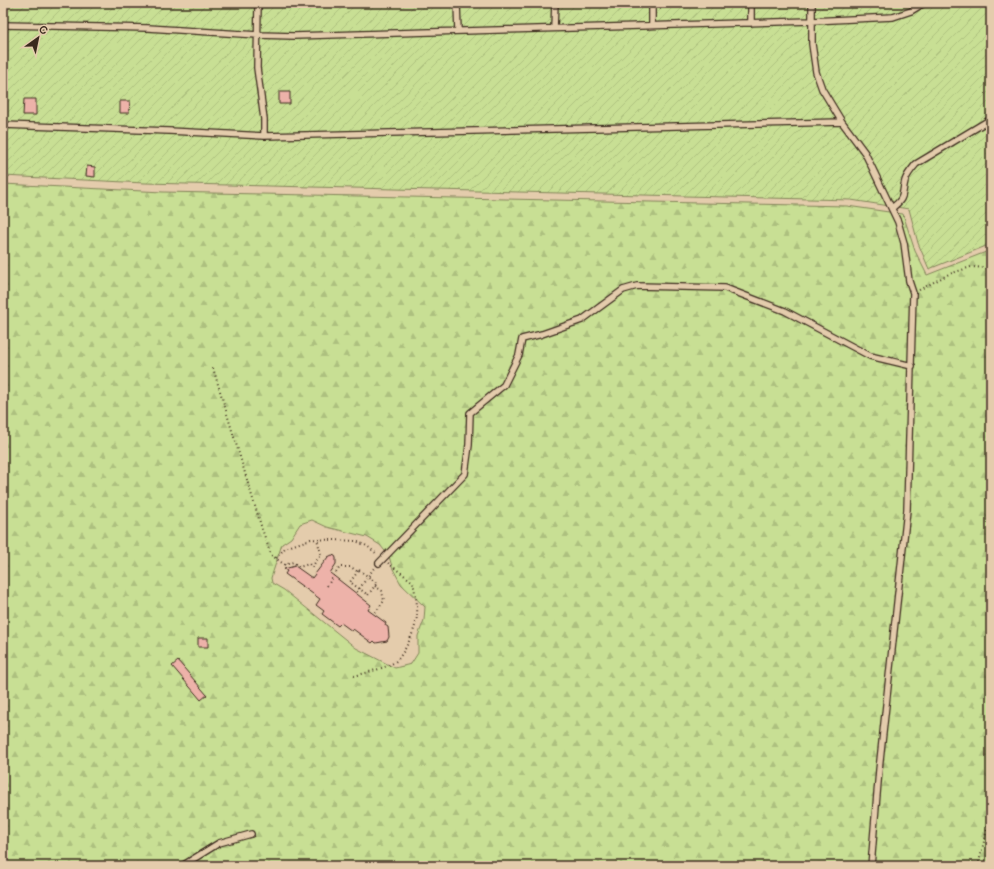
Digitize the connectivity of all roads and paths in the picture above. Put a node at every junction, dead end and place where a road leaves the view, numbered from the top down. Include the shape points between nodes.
1 (258, 3) edge
2 (458, 3) edge
3 (555, 3) edge
4 (652, 3) edge
5 (751, 3) edge
6 (812, 3) edge
7 (911, 3) edge
8 (924, 3) edge
9 (911, 11) junction
10 (812, 21) junction
11 (751, 23) junction
12 (3, 25) edge
13 (652, 26) junction
14 (554, 28) junction
15 (458, 31) junction
16 (258, 35) junction
17 (991, 120) edge
18 (842, 122) junction
19 (3, 125) edge
20 (264, 136) junction
21 (892, 208) junction
22 (991, 268) edge
23 (913, 293) junction
24 (912, 366) junction
25 (213, 368) dead end
26 (317, 539) junction
27 (276, 558) junction
28 (380, 561) junction
29 (358, 572) junction
30 (368, 577) junction
31 (327, 586) dead end
32 (375, 586) junction
33 (359, 589) junction
34 (357, 592) dead end
35 (375, 613) dead end
36 (354, 676) dead end
37 (991, 813) edge
38 (251, 834) dead end
39 (182, 866) edge
40 (871, 866) edge
41 (978, 866) edge

1 - 16 lane
2 - 15 lane
3 - 14 lane
4 - 13 lane
5 - 11 lane
6 - 10 lane
7 - 9 lane
8 - 9 lane
9 - 10 lane via 893,18
10 - 11 lane
10 - 18 lane via 816,72 822,90
11 - 13 lane
12 - 16 lane via 148,28
13 - 14 lane
14 - 15 lane
15 - 16 lane
16 - 20 lane via 257,68
17 - 21 lane via 916,164 908,174 901,201
18 - 20 lane
18 - 21 lane via 865,153
19 - 20 lane
21 - 23 lane via 904,243
22 - 23 path via 971,267 949,274
23 - 24 lane
24 - 28 lane via 870,356 785,311 725,288 637,286 623,290 582,320 522,340 519,355 504,385 470,413 465,474
24 - 40 lane via 907,510
25 - 27 path via 262,529 271,555
26 - 27 path via 285,548
26 - 27 path via 322,554 312,566 309,564 299,567 293,562 285,565
26 - 28 path via 356,542 367,546
28 - 30 path
28 - 36 path via 412,582 417,600 417,617 409,642 395,662 369,673
29 - 30 path via 359,570
29 - 31 path via 351,567 340,567
29 - 33 path via 350,582
30 - 32 path via 377,583
30 - 33 path
32 - 33 path via 368,595
32 - 35 path via 382,591 384,601
33 - 34 path
37 - 41 path
38 - 39 lane via 219,843

